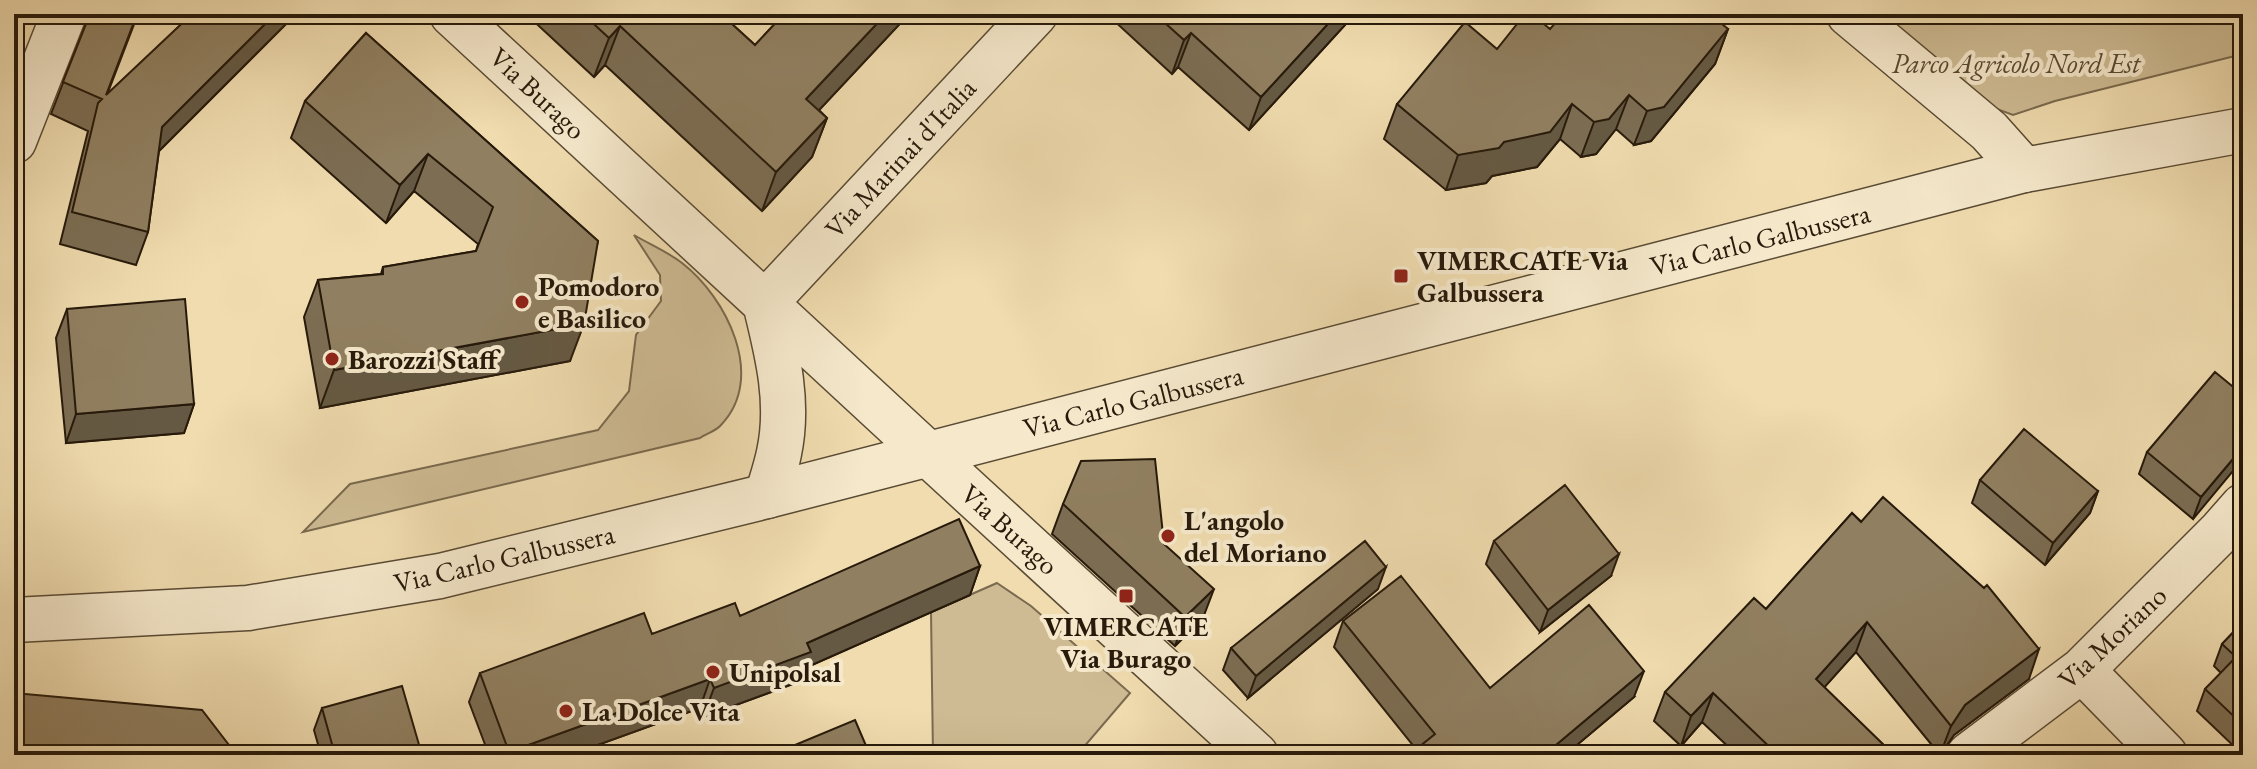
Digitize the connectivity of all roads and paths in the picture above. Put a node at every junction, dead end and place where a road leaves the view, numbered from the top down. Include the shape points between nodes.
1 (64, 14) edge
2 (452, 14) edge
3 (1035, 14) edge
4 (1849, 14) edge
5 (2243, 130) edge
6 (14, 141) edge
7 (2024, 170) junction
8 (765, 303) junction
9 (928, 454) junction
10 (767, 496) junction
11 (2243, 506) edge
12 (14, 620) edge
13 (2082, 670) junction
14 (1256, 755) edge
15 (1969, 755) edge
16 (2165, 755) edge

1 - 6 street
2 - 8 street, Via Burago
3 - 8 street, Via Marinai d'Italia
4 - 7 street via 1989,131
5 - 7 street, Via Carlo Galbussera
7 - 9 street, Via Carlo Galbussera
8 - 9 street, Via Burago
8 - 10 street via 783,400 779,453
9 - 10 street, Via Carlo Galbussera
9 - 14 street, Via Burago
10 - 12 street, Via Carlo Galbussera via 440,576 263,606
11 - 13 street, Via Moriano
13 - 15 street, Via Moriano
13 - 16 street

